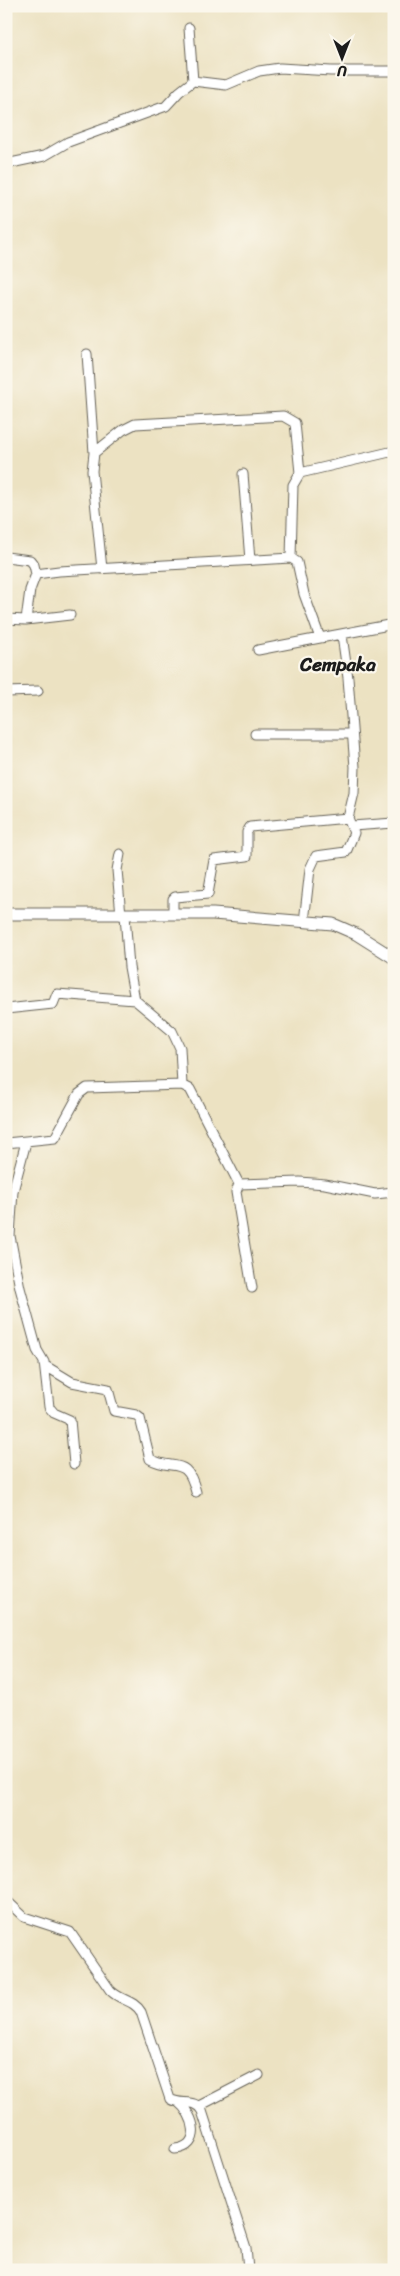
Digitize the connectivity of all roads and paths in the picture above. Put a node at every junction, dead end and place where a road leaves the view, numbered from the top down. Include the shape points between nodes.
1 (189, 28) dead end
2 (394, 70) edge
3 (193, 81) junction
4 (6, 164) edge
5 (87, 354) dead end
6 (394, 451) edge
7 (94, 453) junction
8 (300, 473) junction
9 (243, 474) dead end
10 (6, 557) edge
11 (292, 558) junction
12 (250, 560) junction
13 (102, 569) junction
14 (36, 574) junction
15 (70, 615) dead end
16 (6, 619) edge
17 (26, 620) junction
18 (394, 624) edge
19 (342, 635) junction
20 (320, 638) junction
21 (258, 650) dead end
22 (38, 691) dead end
23 (6, 692) edge
24 (255, 734) dead end
25 (352, 734) junction
26 (350, 822) junction
27 (394, 823) edge
28 (120, 854) dead end
29 (6, 914) edge
30 (172, 914) junction
31 (123, 915) junction
32 (304, 922) junction
33 (394, 958) edge
34 (135, 1000) junction
35 (6, 1009) edge
36 (182, 1085) junction
37 (26, 1142) junction
38 (6, 1143) edge
39 (239, 1184) junction
40 (394, 1192) edge
41 (252, 1288) dead end
42 (44, 1365) junction
43 (74, 1464) dead end
44 (196, 1492) dead end
45 (6, 1900) edge
46 (258, 2075) dead end
47 (178, 2102) junction
48 (199, 2106) junction
49 (175, 2149) dead end
50 (248, 2270) edge

1 - 3 street
2 - 3 street via 280,68 259,71 226,85
3 - 4 street via 166,106 68,142 44,156
5 - 7 street
6 - 8 street
7 - 8 street via 135,424 283,416 295,423
7 - 13 street via 92,471
8 - 11 street via 293,485
9 - 12 street
10 - 14 street via 30,560
11 - 12 street
11 - 20 street via 297,562 304,594
12 - 13 street
13 - 14 street
14 - 17 street
15 - 17 street
16 - 17 street
18 - 19 street
19 - 20 street
19 - 25 street
20 - 21 street
22 - 23 street
24 - 25 street
25 - 26 street via 355,767
26 - 27 street
26 - 30 street via 250,827 247,856 214,860 208,894 175,897
26 - 32 street via 354,833 348,850 320,854 313,861
28 - 31 street via 117,870
29 - 31 street
30 - 31 street
30 - 32 street
31 - 34 street
32 - 33 street via 333,924
34 - 35 street via 57,994 53,1004
34 - 36 street via 172,1031 180,1048
36 - 37 street via 87,1088 79,1094 56,1136
36 - 39 street via 190,1089
37 - 38 street
37 - 42 street via 13,1191 10,1236 20,1288
39 - 40 street via 300,1182 375,1194
39 - 41 street via 236,1192
42 - 43 street via 49,1407 70,1420
42 - 44 street via 72,1382 108,1389 114,1411 140,1418 150,1459 184,1468
45 - 47 street via 24,1917 70,1932 116,1997 136,2004 145,2019 170,2099
46 - 48 street
47 - 48 street
47 - 49 street via 186,2108 194,2134 184,2148
48 - 50 street via 246,2248

